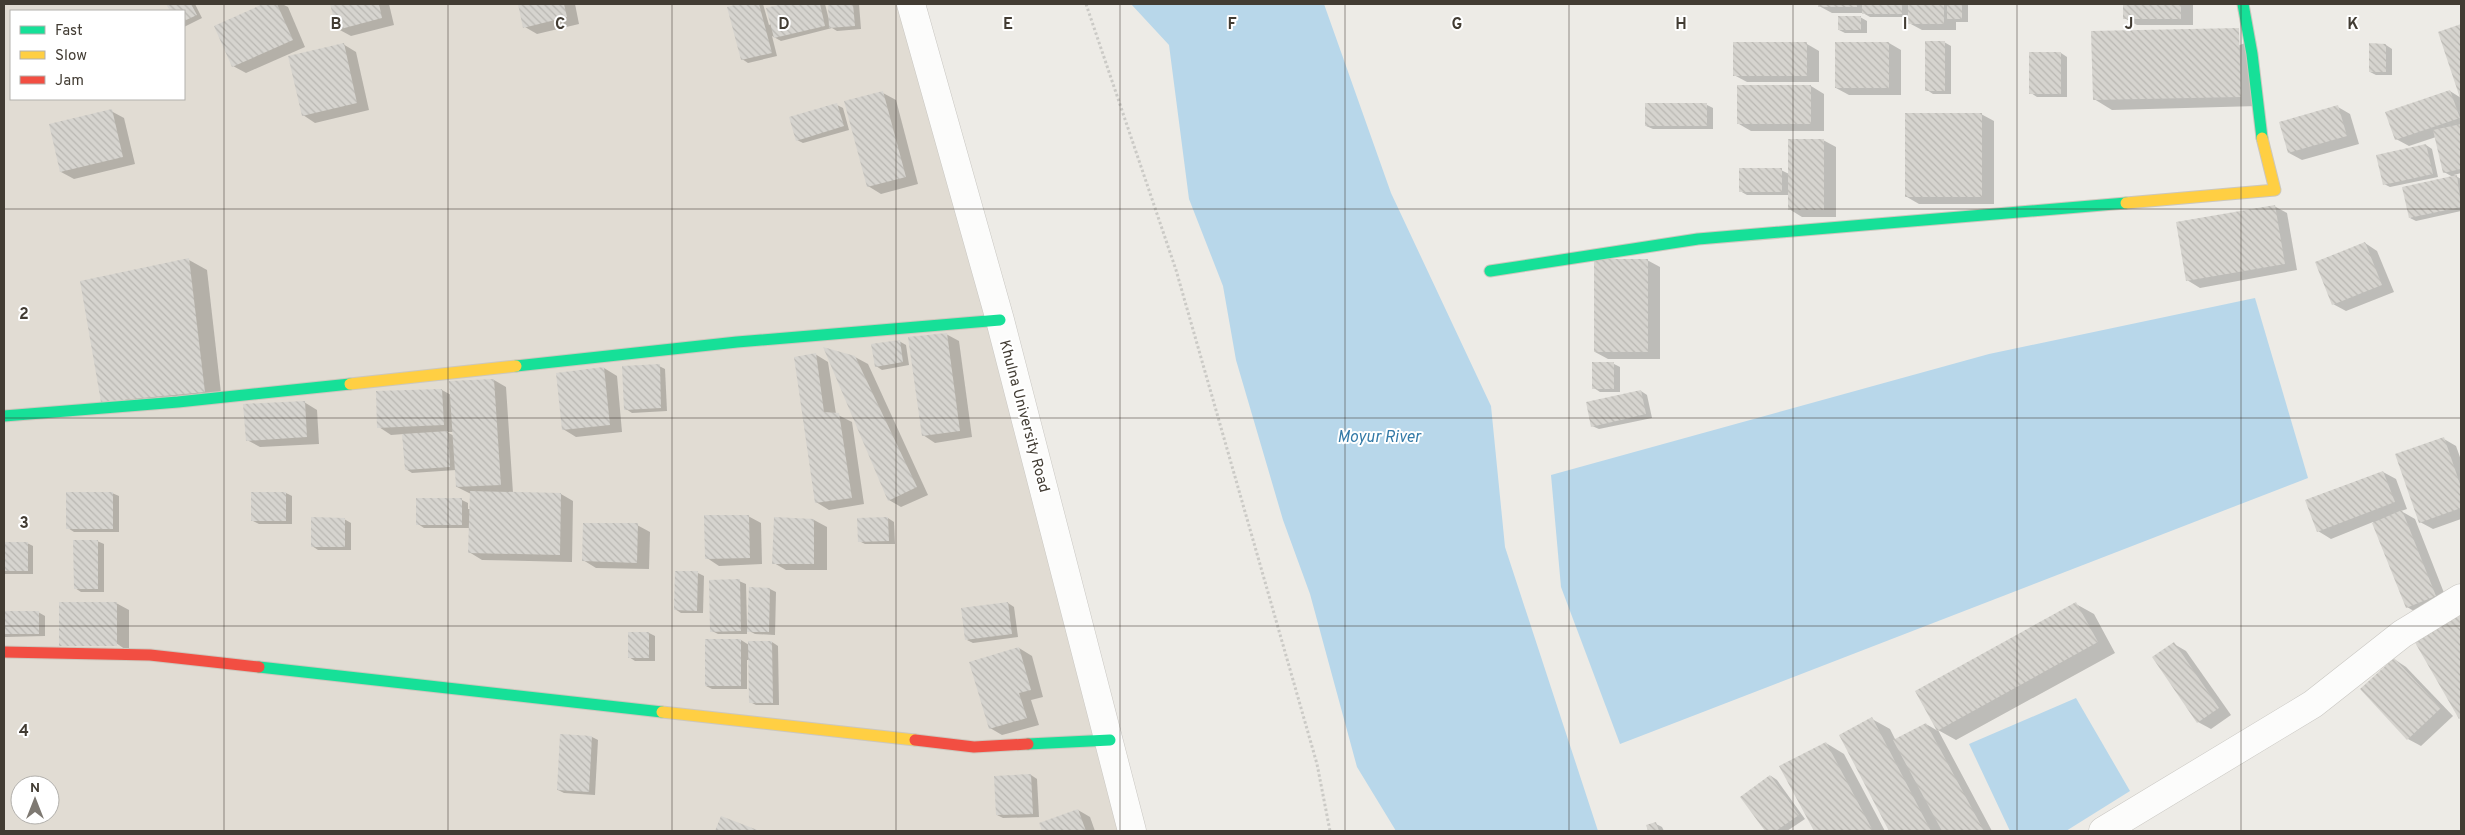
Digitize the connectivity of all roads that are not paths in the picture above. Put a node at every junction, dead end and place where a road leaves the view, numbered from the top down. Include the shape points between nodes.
1 (911, 4) edge
2 (2243, 4) edge
3 (1490, 271) dead end
4 (1000, 320) junction
5 (4, 416) edge
6 (2461, 598) edge
7 (4, 652) edge
8 (1110, 740) junction
9 (1132, 831) edge
10 (2103, 831) edge

1 - 4 street, Khulna University Road
2 - 3 street via 2261,134 2275,190 1698,239
4 - 5 street via 737,342 188,401
4 - 8 street, Khulna University Road
6 - 10 street via 2402,634 2314,704
7 - 8 street via 150,654 974,746
8 - 9 street, Khulna University Road

